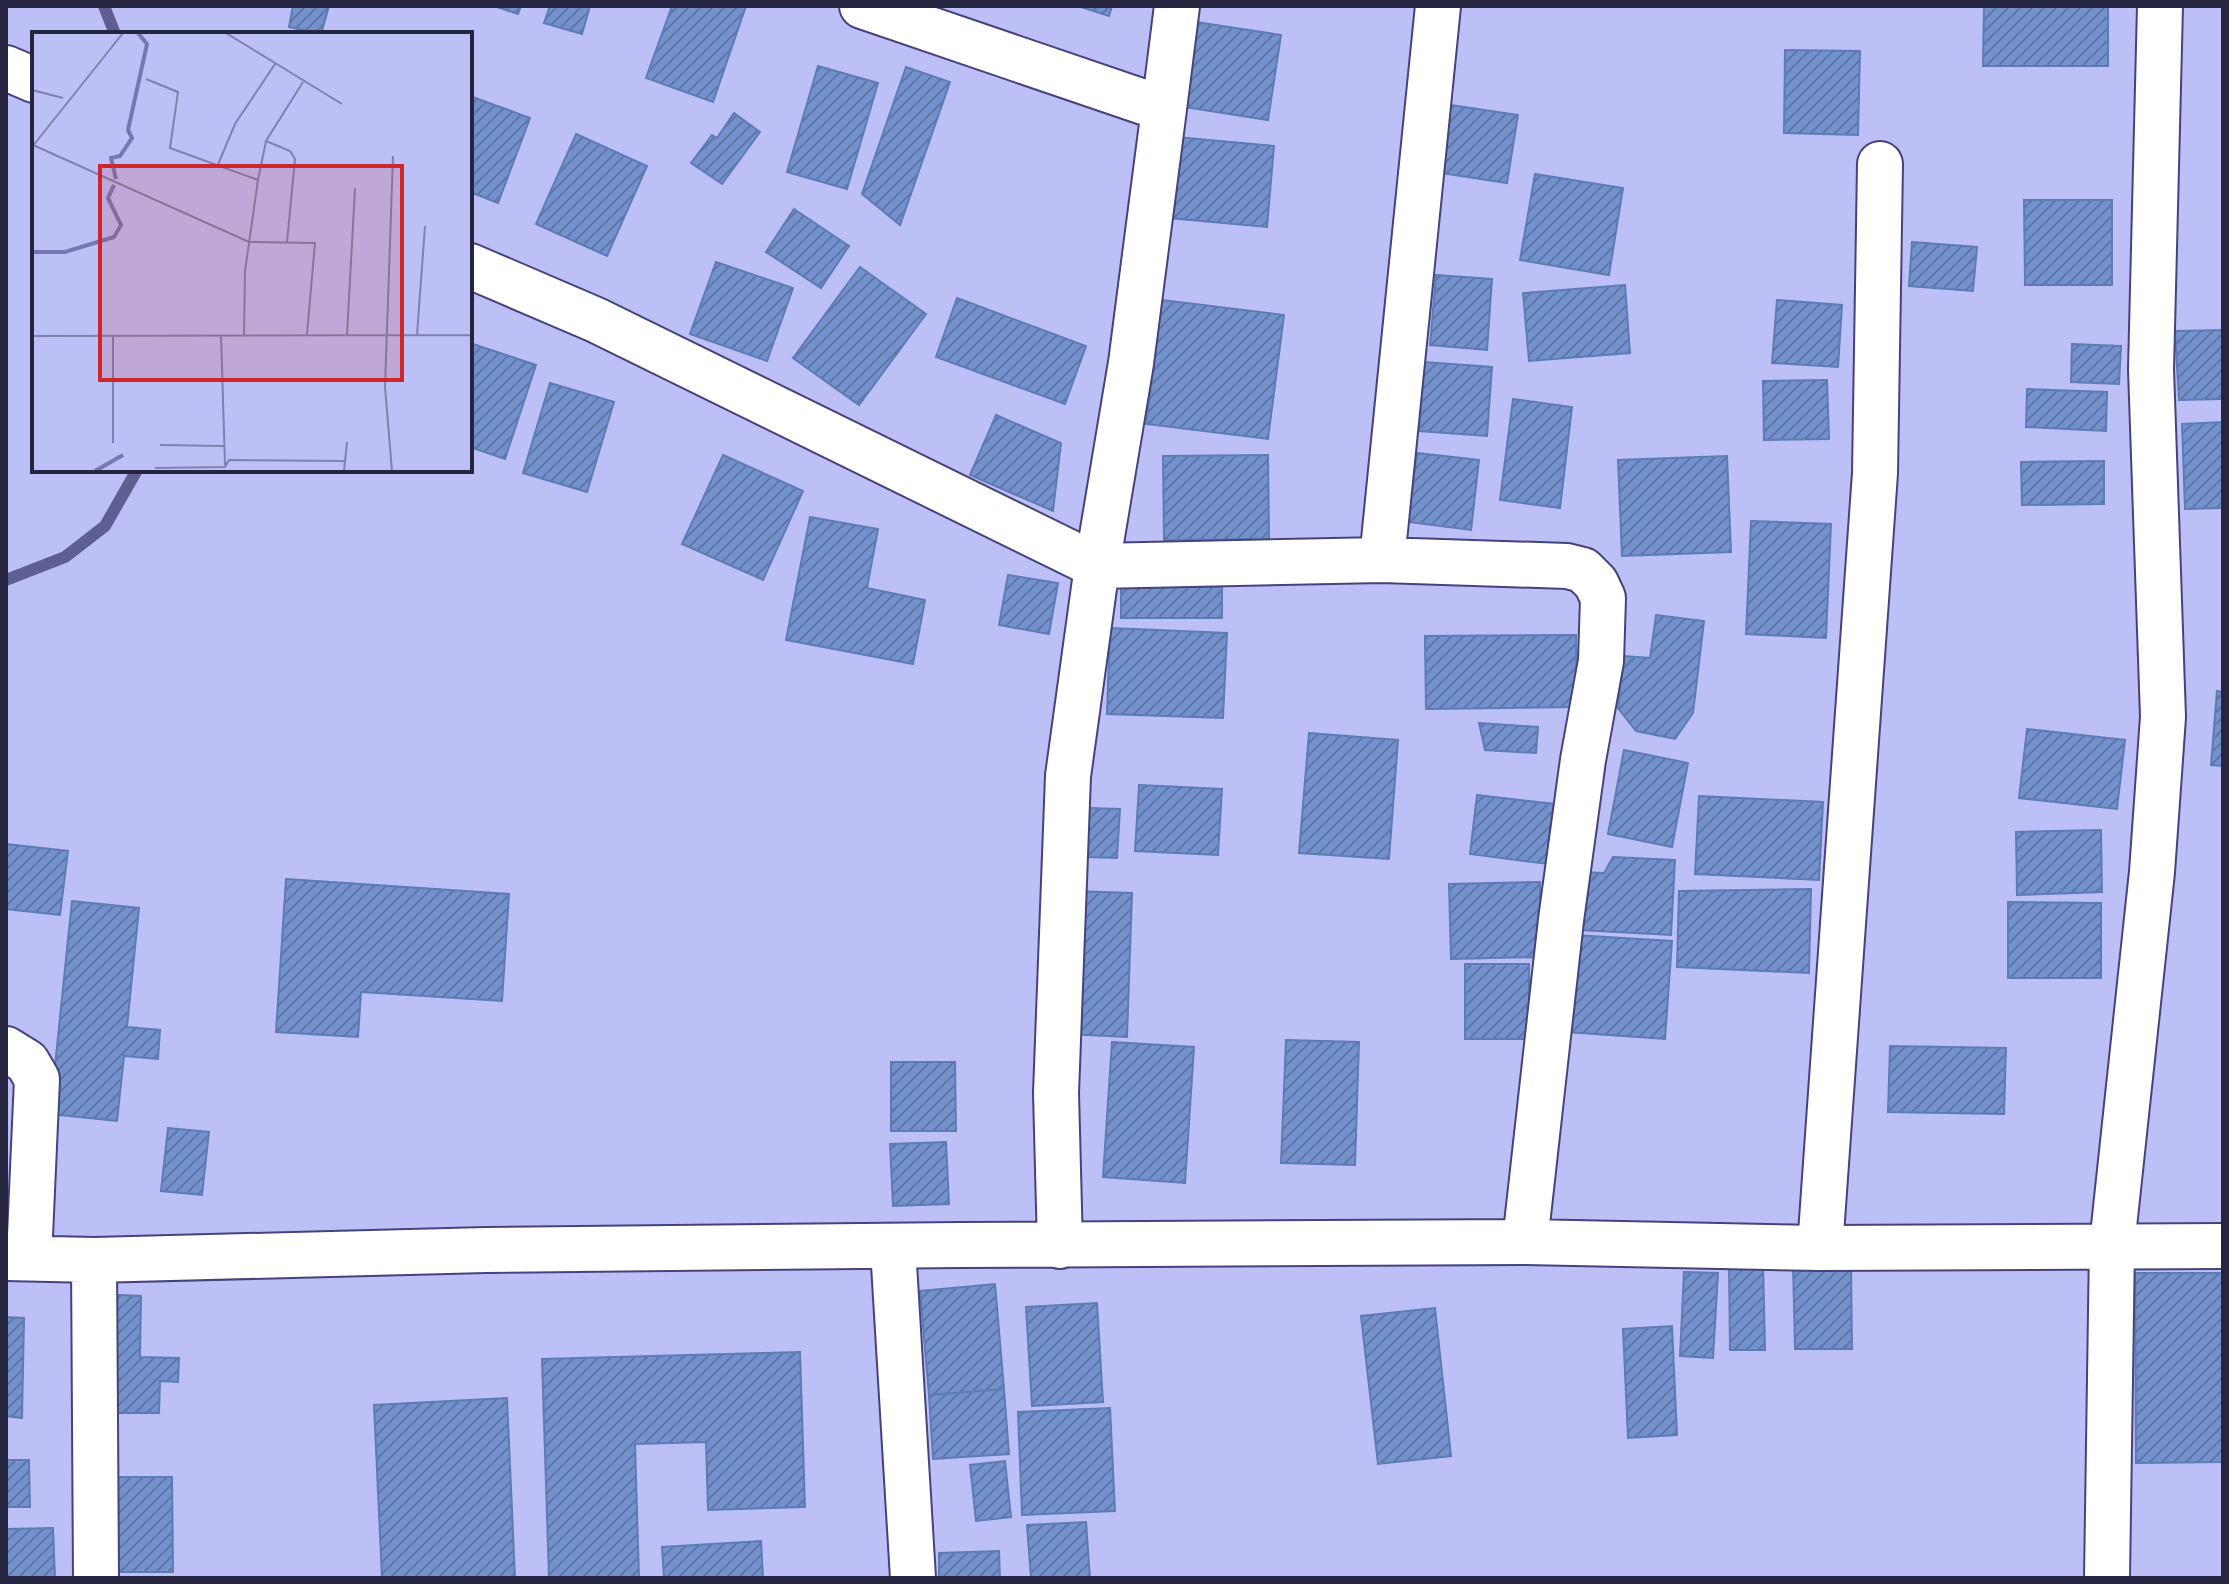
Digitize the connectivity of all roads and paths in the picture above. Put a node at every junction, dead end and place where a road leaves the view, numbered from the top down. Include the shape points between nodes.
1 (1177, 6) edge
2 (1438, 6) edge
3 (2160, 6) edge
4 (866, 7) edge
5 (6, 68) edge
6 (32, 79) edge
7 (1164, 109) junction
8 (1880, 164) dead end
9 (472, 267) edge
10 (1382, 560) junction
11 (1097, 566) junction
12 (6, 1049) edge
13 (1525, 1242) junction
14 (2112, 1245) junction
15 (1060, 1246) junction
16 (2223, 1246) edge
17 (893, 1248) junction
18 (1820, 1248) junction
19 (17, 1258) edge
20 (94, 1260) junction
21 (96, 1578) edge
22 (913, 1578) edge
23 (2107, 1578) edge

1 - 7 street
2 - 10 street
3 - 14 street via 2151,369 2163,717
4 - 7 street
5 - 6 street
7 - 11 street via 1131,363
8 - 18 street via 1875,473
9 - 11 street via 596,320
10 - 11 street
10 - 13 street via 1567,566 1583,570 1603,598 1601,661 1561,920
11 - 15 street via 1068,776 1057,1064
12 - 19 street via 27,1062 37,1079
13 - 15 street
13 - 18 street
14 - 16 street
14 - 18 street
14 - 23 street
15 - 17 street
17 - 20 street via 486,1250
17 - 22 street
19 - 20 street
20 - 21 street

